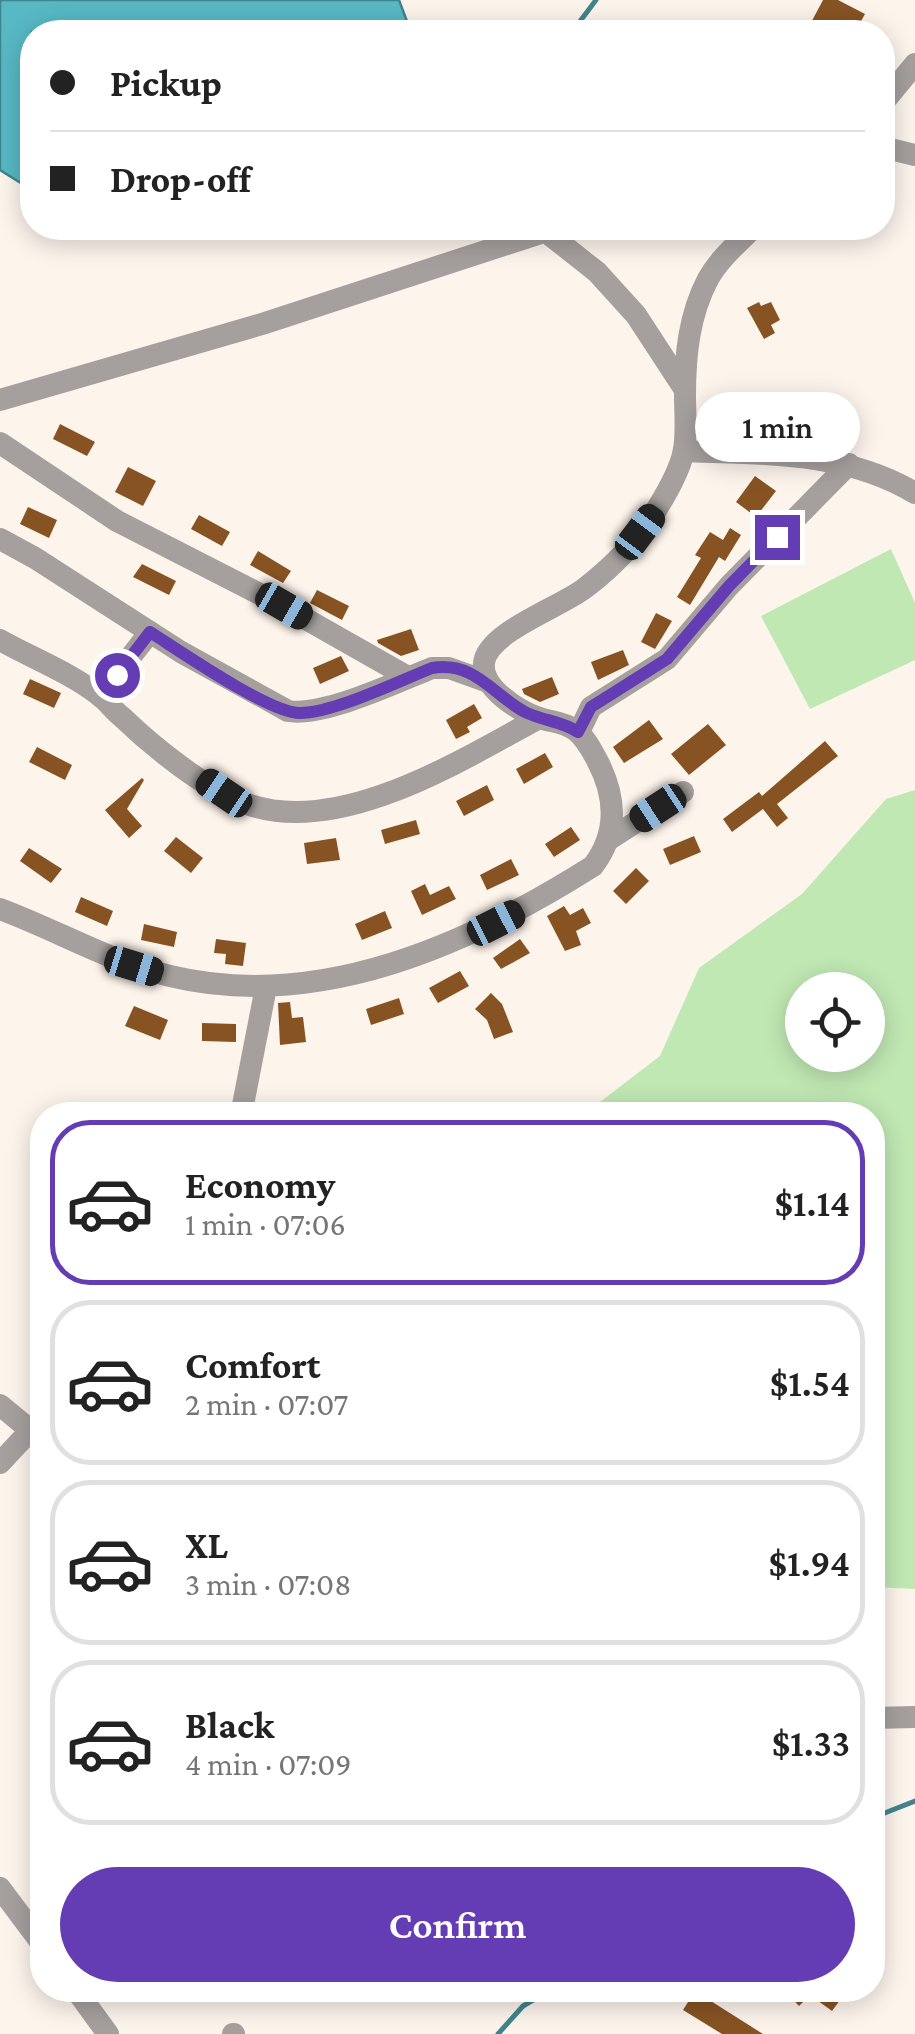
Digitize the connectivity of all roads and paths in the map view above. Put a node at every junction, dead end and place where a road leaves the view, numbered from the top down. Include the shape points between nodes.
1 (915, 64) edge
2 (895, 88) edge
3 (517, 240) edge
4 (562, 240) edge
5 (741, 240) edge
6 (685, 390) junction
7 (0, 400) edge
8 (0, 443) edge
9 (684, 451) junction
10 (849, 464) junction
11 (915, 494) edge
12 (0, 539) edge
13 (150, 632) junction
14 (0, 640) edge
15 (485, 657) junction
16 (461, 671) junction
17 (408, 677) junction
18 (488, 682) junction
19 (100, 696) junction
20 (529, 718) junction
21 (578, 732) junction
22 (683, 792) dead end
23 (608, 840) junction
24 (0, 908) edge
25 (266, 987) junction
26 (244, 1102) edge
27 (0, 1405) edge
28 (30, 1420) edge
29 (30, 1430) edge
30 (0, 1463) edge
31 (885, 1718) edge
32 (915, 1718) edge
33 (2, 1895) edge
34 (30, 1929) edge
35 (85, 2002) edge
36 (108, 2034) edge

1 - 2 street
3 - 7 street
4 - 6 street via 636,314
5 - 6 street via 720,262 697,305
6 - 9 street
8 - 17 street via 117,521
9 - 10 street via 789,454
9 - 15 street via 628,548 582,590 495,642
10 - 11 street
10 - 21 street via 667,659 591,707
12 - 13 street
13 - 17 street via 288,712 330,707
13 - 19 street
14 - 19 street
15 - 16 street
15 - 18 street
16 - 17 street via 440,666
16 - 18 street
18 - 20 street
19 - 20 street via 224,793 285,812 328,810 422,779
20 - 21 street
21 - 23 street via 612,800
22 - 23 street
23 - 25 street via 593,866 496,923 350,976
24 - 25 street via 151,971
25 - 26 street
27 - 28 street
29 - 30 street
31 - 32 street
33 - 34 street
35 - 36 street

